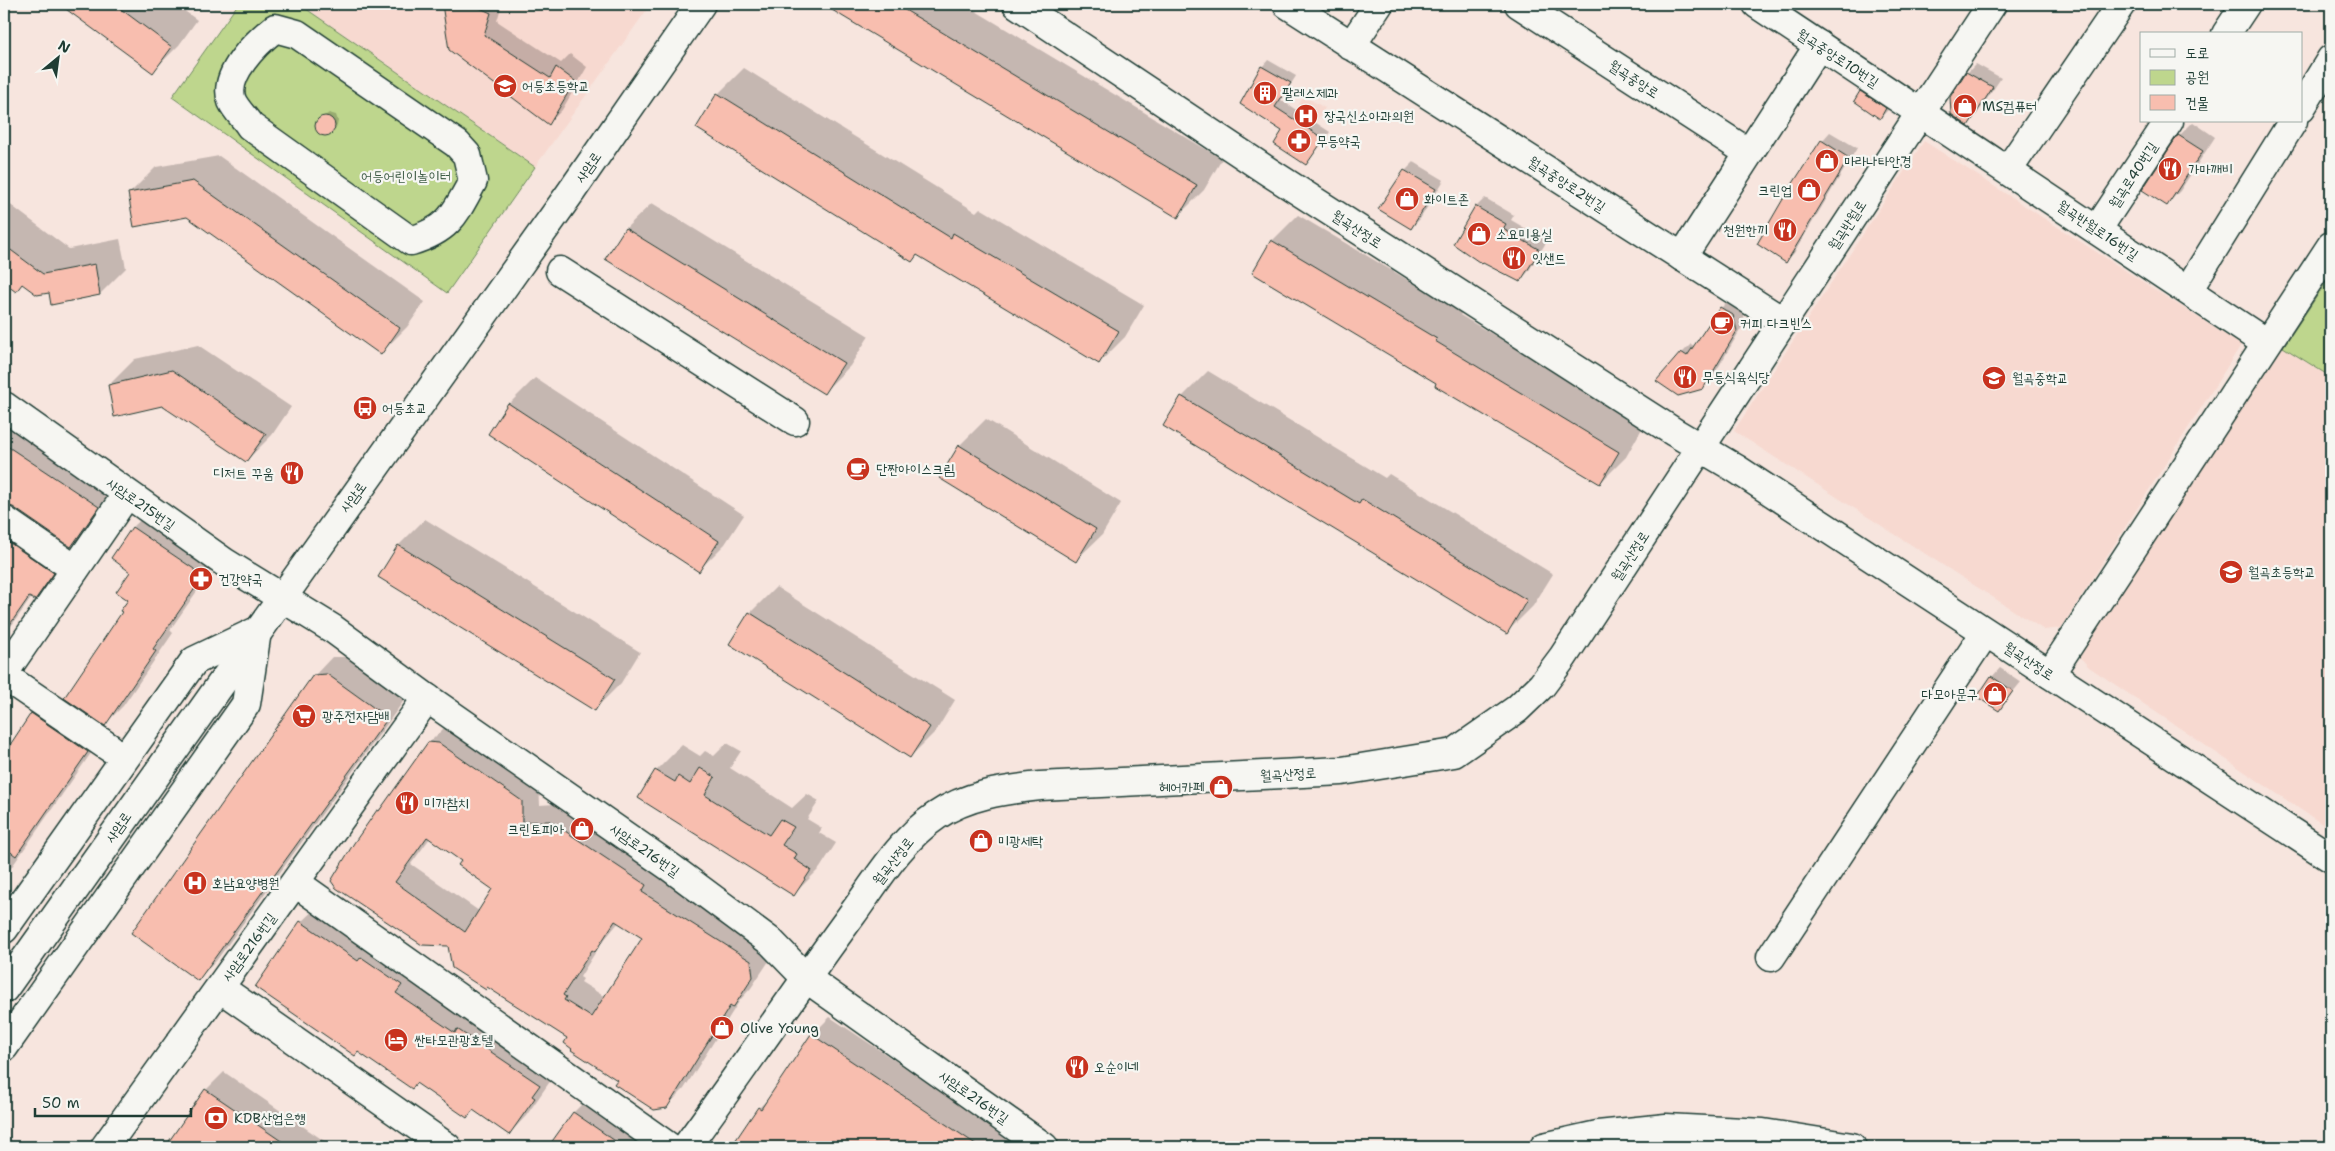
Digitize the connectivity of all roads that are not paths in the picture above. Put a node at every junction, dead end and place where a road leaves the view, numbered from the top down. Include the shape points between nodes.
1 (701, 4) edge
2 (1017, 4) edge
3 (1287, 4) edge
4 (1380, 4) edge
5 (1519, 4) edge
6 (1757, 4) edge
7 (1992, 4) edge
8 (2121, 4) edge
9 (2246, 4) edge
10 (2227, 32) edge
11 (1819, 45) junction
12 (1351, 46) junction
13 (2331, 59) edge
14 (2302, 106) edge
15 (1920, 112) junction
16 (2168, 122) edge
17 (2292, 122) edge
18 (1749, 153) junction
19 (2008, 170) junction
20 (466, 194) joint
21 (2097, 230) junction
22 (2331, 246) edge
23 (1682, 257) junction
24 (560, 272) dead end
25 (2188, 290) junction
26 (1784, 322) junction
27 (2266, 343) junction
28 (4, 406) edge
29 (796, 421) dead end
30 (1702, 447) junction
31 (127, 494) junction
32 (4, 520) edge
33 (75, 569) junction
34 (281, 598) junction
35 (257, 632) junction
36 (1985, 633) junction
37 (4, 674) edge
38 (2050, 674) junction
39 (427, 698) junction
40 (110, 748) dead end
41 (2331, 858) edge
42 (296, 883) junction
43 (4, 929) edge
44 (1771, 957) dead end
45 (806, 978) junction
46 (220, 988) junction
47 (4, 989) edge
48 (4, 1047) edge
49 (105, 1147) edge
50 (447, 1147) edge
51 (670, 1147) edge
52 (686, 1147) edge
53 (1044, 1147) edge
54 (1544, 1147) edge
55 (1852, 1147) edge

1 - 34 street, 사암로
2 - 30 street, 월곡산정로 via 1269,172
3 - 12 street, 월곡중앙로2번길
4 - 12 street
5 - 18 street, 월곡중앙로
6 - 11 street, 월곡중앙로10번길
7 - 15 street, 월곡반월로
8 - 19 street
9 - 10 street
11 - 15 street, 월곡중앙로10번길
11 - 18 street
12 - 23 street, 월곡중앙로2번길
13 - 14 street
15 - 19 street, 월곡반월로16번길
15 - 26 street, 월곡반월로
16 - 21 street, 월곡로40번길
17 - 25 street
18 - 23 street
19 - 21 street, 월곡반월로16번길
20 - 20 street via 473,181 467,155 457,144 297,34 275,28 259,40 242,60 231,82 232,100 250,126 412,241 432,234 452,220
21 - 25 street, 월곡반월로16번길
22 - 27 street
23 - 26 street, 월곡중앙로2번길
24 - 29 street
25 - 27 street, 월곡반월로16번길
26 - 30 street, 월곡반월로
27 - 38 street
28 - 31 street, 사암로215번길
30 - 36 street, 월곡산정로
30 - 45 street, 월곡산정로 via 1542,685 1517,709 1454,752 1342,771 1040,786 1010,789 963,801 938,814 906,842
31 - 33 street
31 - 34 street, 사암로215번길
32 - 33 street
33 - 37 street
34 - 35 street, 사암로
34 - 39 street, 사암로216번길 via 332,629
35 - 43 street via 194,661
35 - 47 street, 사암로
35 - 48 street via 246,704
36 - 38 street, 월곡산정로
36 - 44 street
37 - 40 street
38 - 41 street, 월곡산정로
39 - 42 street, 사암로216번길
39 - 45 street, 사암로216번길 via 748,924
42 - 46 street, 사암로216번길
42 - 51 street
45 - 52 street
45 - 53 street, 사암로216번길
46 - 49 street, 사암로216번길
46 - 50 street
54 - 55 street via 1598,1135 1666,1128 1763,1133

